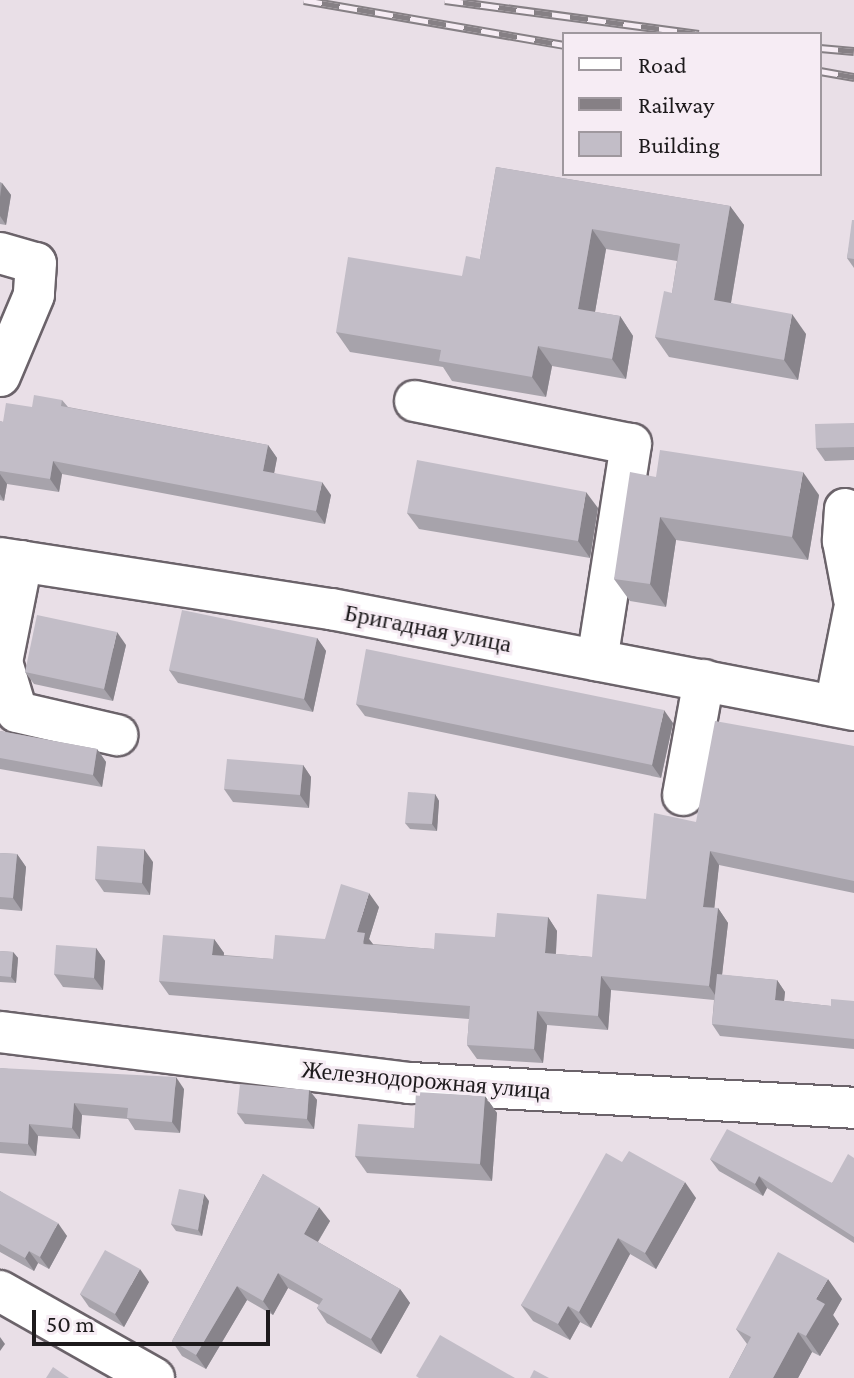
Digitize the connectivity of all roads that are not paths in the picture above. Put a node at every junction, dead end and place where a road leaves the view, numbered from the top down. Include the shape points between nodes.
1 (0, 253) edge
2 (0, 376) edge
3 (415, 401) dead end
4 (845, 509) dead end
5 (11, 560) edge
6 (854, 599) edge
7 (854, 610) edge
8 (597, 660) junction
9 (704, 680) junction
10 (844, 708) edge
11 (117, 735) dead end
12 (683, 795) dead end
13 (0, 1032) edge
14 (854, 1108) edge
15 (0, 1291) edge
16 (154, 1378) edge

1 - 2 street via 36,263 34,295
3 - 8 street via 631,444
4 - 6 street via 843,541
5 - 8 street, Бригадная улица via 331,609
5 - 11 street via 2,662 17,712
7 - 10 street
8 - 9 street, Бригадная улица
9 - 10 street, Бригадная улица
9 - 12 street
13 - 14 street, Железнодорожная улица via 410,1083
15 - 16 street

